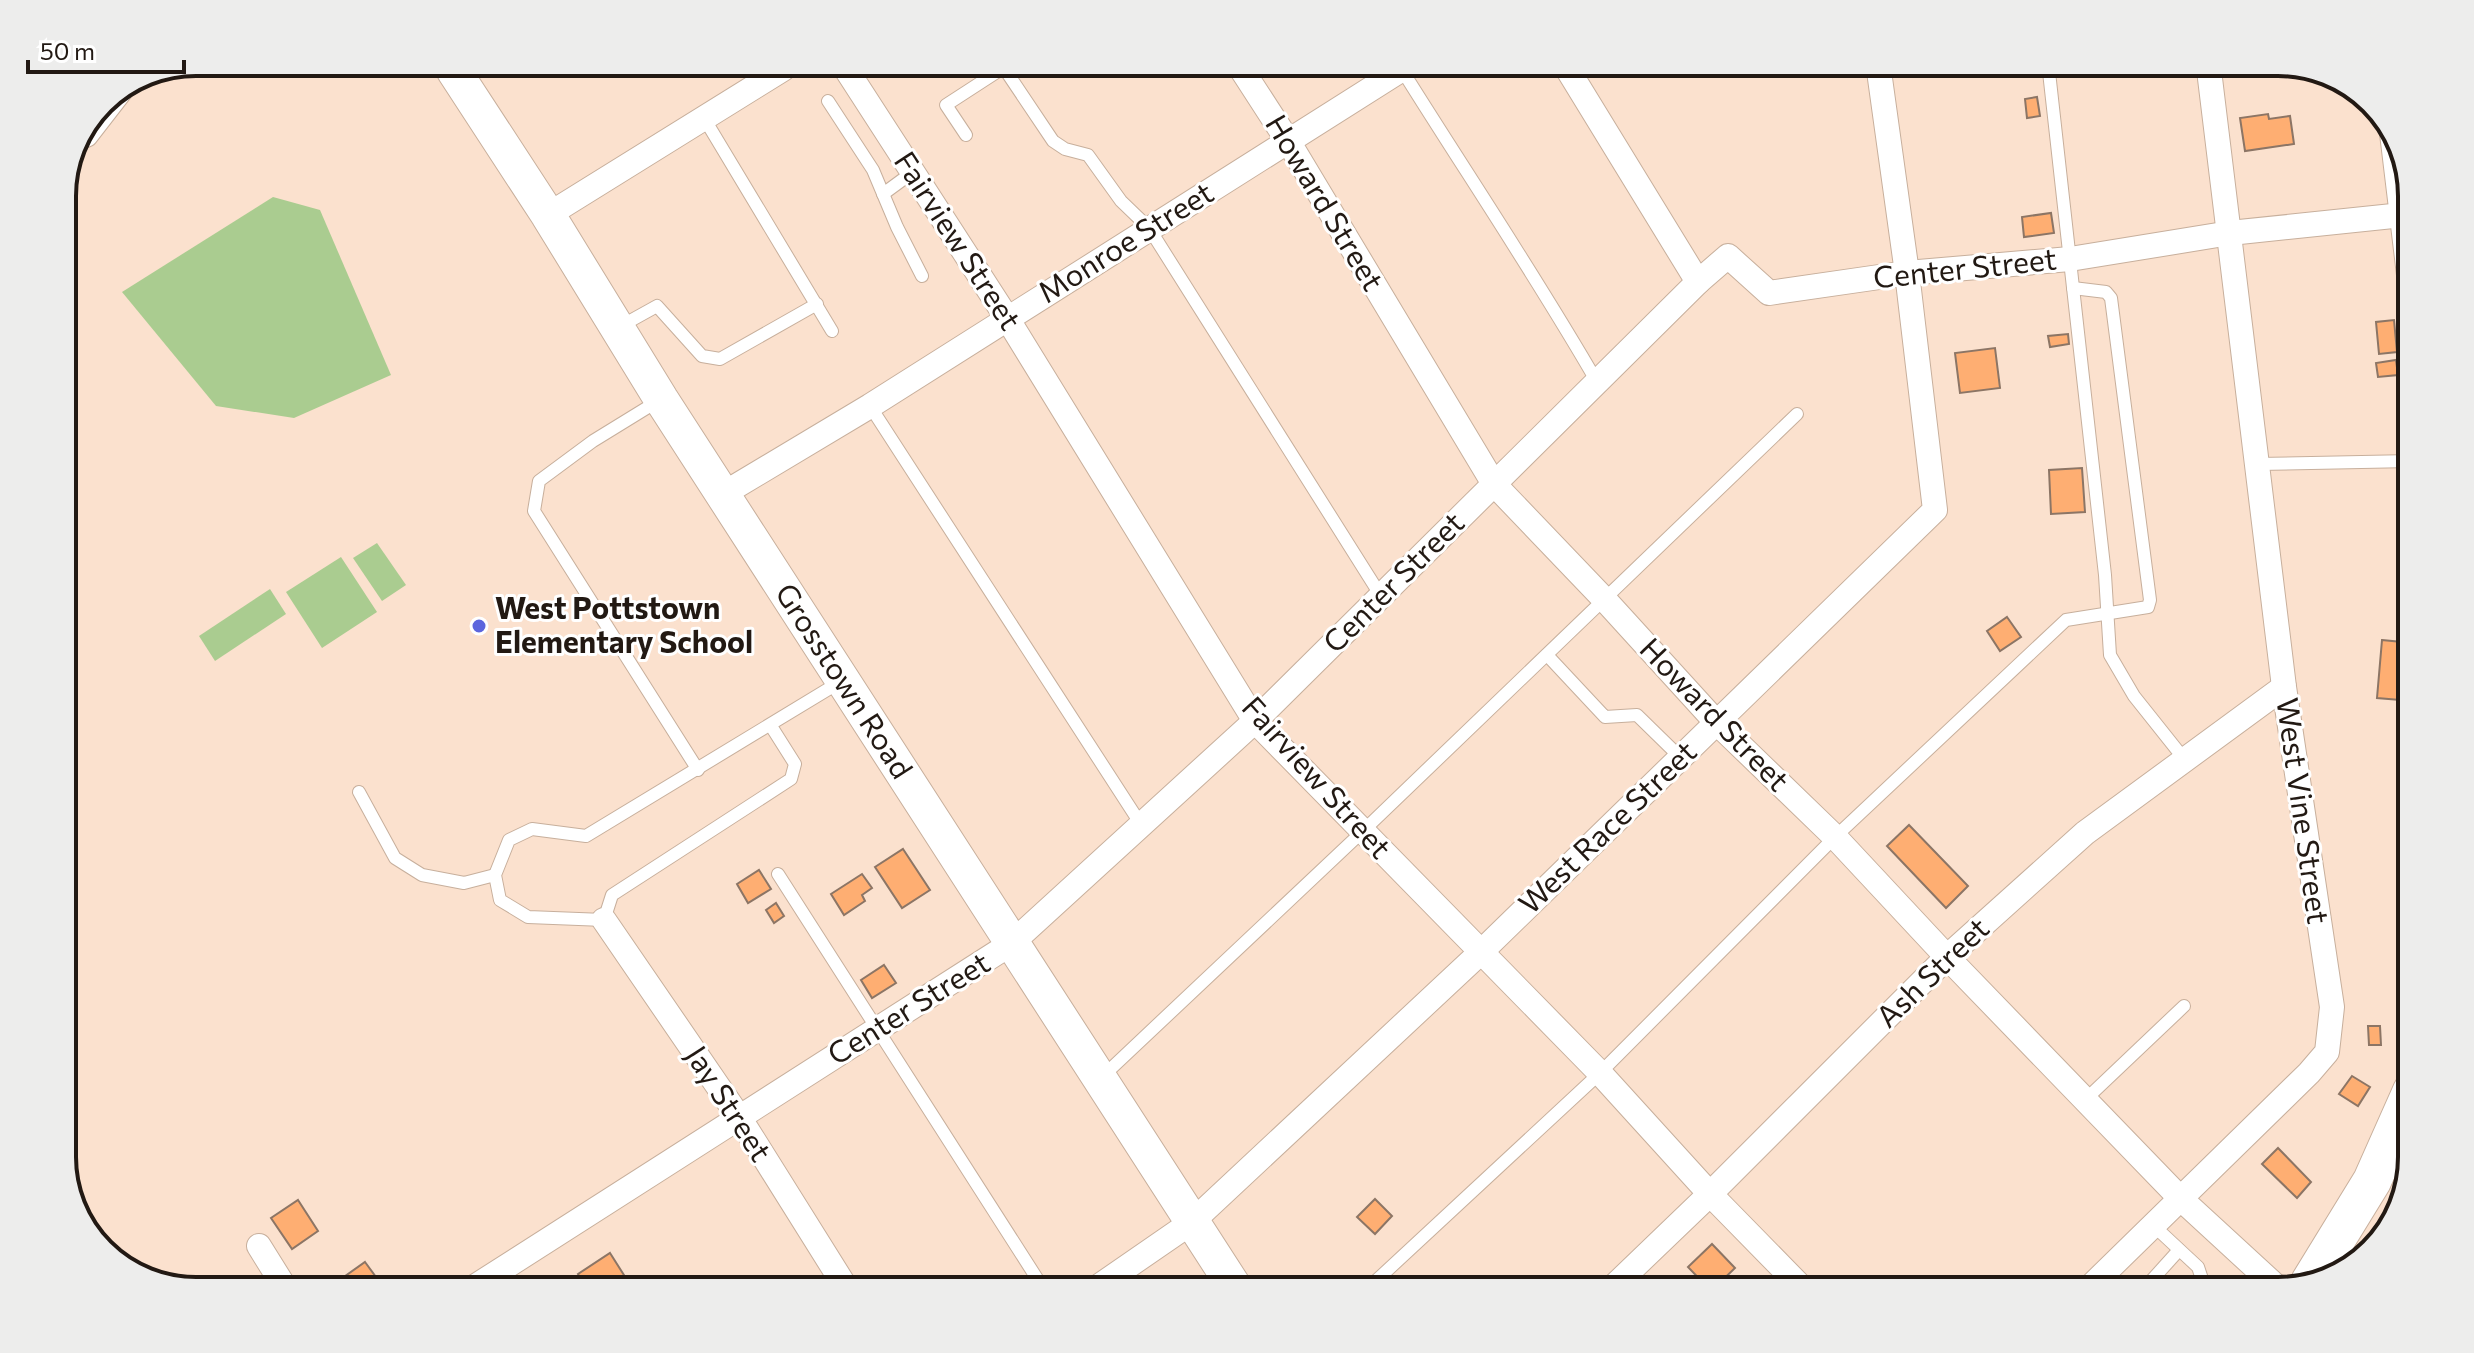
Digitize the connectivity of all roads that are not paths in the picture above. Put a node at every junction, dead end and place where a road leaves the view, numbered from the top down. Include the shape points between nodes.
1 (457, 76) edge
2 (772, 76) edge
3 (851, 76) edge
4 (991, 76) edge
5 (1008, 76) edge
6 (1246, 76) edge
7 (1391, 76) edge
8 (1409, 76) edge
9 (1572, 76) edge
10 (1880, 76) edge
11 (2049, 76) edge
12 (2210, 76) edge
13 (828, 101) dead end
14 (704, 118) junction
15 (966, 135) dead end
16 (1288, 141) junction
17 (2392, 159) edge
18 (913, 172) junction
19 (2397, 183) edge
20 (883, 194) junction
21 (548, 215) junction
22 (2398, 217) edge
23 (1149, 228) junction
24 (2230, 233) junction
25 (2070, 259) junction
26 (1907, 273) junction
27 (922, 276) dead end
28 (1698, 282) junction
29 (2073, 288) junction
30 (817, 304) junction
31 (1007, 318) junction
32 (618, 329) junction
33 (832, 331) dead end
34 (1597, 382) junction
35 (661, 399) junction
36 (870, 406) junction
37 (1797, 414) dead end
38 (2398, 461) edge
39 (2257, 464) junction
40 (1494, 484) junction
41 (723, 494) junction
42 (1381, 596) junction
43 (1605, 600) junction
44 (2107, 614) junction
45 (1547, 655) junction
46 (843, 681) junction
47 (2284, 687) junction
48 (1255, 721) junction
49 (1717, 723) junction
50 (771, 726) junction
51 (1681, 758) junction
52 (2185, 760) junction
53 (698, 770) junction
54 (359, 792) dead end
55 (1142, 826) junction
56 (1363, 831) junction
57 (1835, 837) junction
58 (778, 874) dead end
59 (495, 875) junction
60 (604, 920) junction
61 (1012, 943) junction
62 (1480, 953) junction
63 (1947, 957) junction
64 (2184, 1006) dead end
65 (879, 1029) junction
66 (1600, 1073) junction
67 (1100, 1080) junction
68 (2085, 1100) junction
69 (739, 1117) junction
70 (2398, 1122) edge
71 (1710, 1194) junction
72 (2181, 1199) junction
73 (1192, 1222) junction
74 (2154, 1226) junction
75 (259, 1246) dead end
76 (2179, 1250) junction
77 (2317, 1270) edge
78 (278, 1277) edge
79 (490, 1277) edge
80 (839, 1277) edge
81 (1036, 1277) edge
82 (1112, 1277) edge
83 (1228, 1277) edge
84 (1380, 1277) edge
85 (1624, 1277) edge
86 (1791, 1277) edge
87 (2101, 1277) edge
88 (2155, 1277) edge
89 (2201, 1277) edge
90 (2266, 1277) edge

1 - 21 street, Grosstown Road
2 - 14 street
3 - 18 street, Fairview Street
4 - 15 lane via 946,105
5 - 23 lane via 1053,141 1088,155 1121,201
6 - 16 street, Howard Street
7 - 16 street, Monroe Street
8 - 34 lane
9 - 28 street
10 - 26 street
11 - 25 lane
12 - 24 street, West Vine Street
13 - 20 lane
14 - 21 street
14 - 30 lane
16 - 23 street, Monroe Street
16 - 40 street, Howard Street
17 - 19 lane
18 - 20 lane
18 - 31 street, Fairview Street
20 - 27 lane
21 - 32 street, Grosstown Road
22 - 24 street, Center Street
23 - 31 street, Monroe Street
23 - 42 lane
24 - 25 street, Center Street
24 - 39 street, West Vine Street
25 - 26 street, Center Street
25 - 29 lane
26 - 28 street, Center Street via 1769,293 1728,256
26 - 49 street, West Race Street via 1935,510
28 - 34 street, Center Street
29 - 44 lane
29 - 44 lane via 2106,292 2111,298 2150,600 2145,609
30 - 32 lane via 720,359 702,356 657,306
30 - 33 lane
31 - 36 street, Monroe Street
31 - 48 street, Fairview Street
32 - 35 street, Grosstown Road
34 - 40 street, Center Street
35 - 41 street, Grosstown Road
35 - 53 lane via 539,481 534,511
36 - 41 street, Monroe Street
36 - 55 lane
37 - 43 lane
38 - 39 lane
39 - 47 street, West Vine Street
40 - 42 street, Center Street
40 - 43 street, Howard Street
41 - 46 street, Grosstown Road
42 - 48 street, Center Street
43 - 45 lane
43 - 49 street, Howard Street
44 - 52 lane via 2110,655 2134,696
44 - 57 lane via 2066,620
45 - 51 lane via 1605,717 1637,715
45 - 56 lane
46 - 50 lane
46 - 61 street, Grosstown Road
47 - 52 street, Ash Street
47 - 72 street, West Vine Street via 2332,1007 2327,1052
48 - 55 street, Center Street
48 - 56 street, Fairview Street
49 - 51 street, West Race Street
49 - 57 street, Howard Street
50 - 53 lane
50 - 60 lane via 795,764 791,779 612,895
51 - 62 street, West Race Street
52 - 63 street, Ash Street via 2085,833
53 - 59 lane via 586,836 532,829 509,840
54 - 59 lane via 395,858 422,875 464,883
55 - 61 street, Center Street
56 - 62 street, Fairview Street
56 - 67 lane
57 - 63 street, Howard Street
57 - 66 lane
58 - 65 lane
59 - 60 lane via 500,900 528,917
60 - 69 street, Jay Street
61 - 65 street, Center Street
61 - 67 street, Grosstown Road
62 - 66 street, Fairview Street
62 - 73 street, West Race Street
63 - 68 street, Howard Street
63 - 71 street, Ash Street
64 - 68 lane
65 - 69 street, Center Street
65 - 81 lane
66 - 71 street, Fairview Street
66 - 84 lane
67 - 73 street, Grosstown Road
68 - 72 street, Howard Street
69 - 79 street, Center Street
69 - 80 street, Jay Street
70 - 77 main road via 2372,1181
71 - 85 street, Ash Street
71 - 86 street, Fairview Street
72 - 74 street, West Vine Street
72 - 90 street, Howard Street
73 - 82 street, West Race Street
73 - 83 street, Grosstown Road
74 - 76 lane
74 - 87 street, West Vine Street
75 - 78 street
76 - 88 lane
76 - 89 lane

